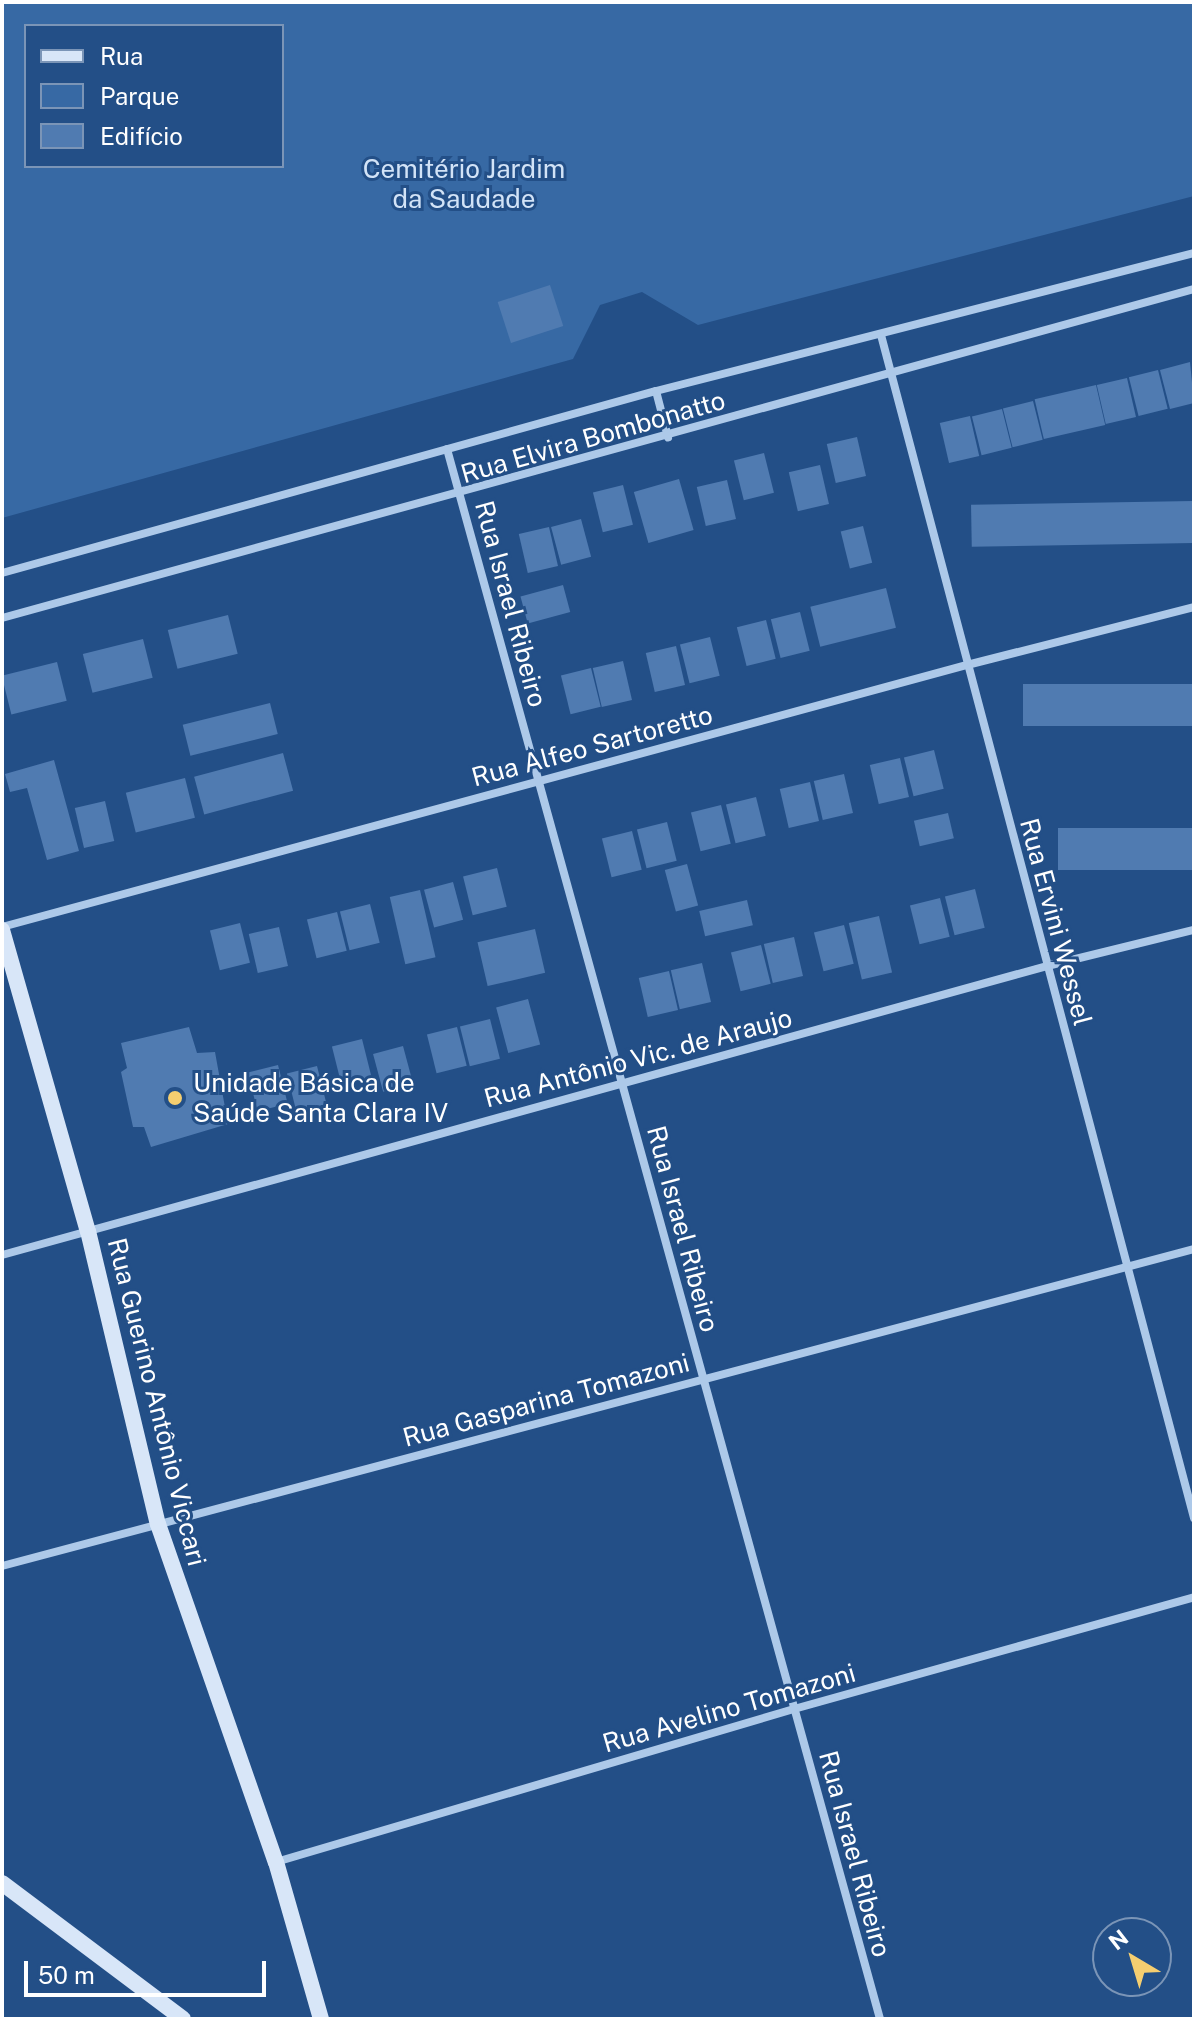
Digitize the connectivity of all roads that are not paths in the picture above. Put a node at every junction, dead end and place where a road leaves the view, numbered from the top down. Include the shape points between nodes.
1 (1194, 253) edge
2 (1194, 289) edge
3 (881, 335) junction
4 (889, 375) junction
5 (656, 391) junction
6 (668, 437) junction
7 (447, 449) junction
8 (460, 495) junction
9 (2, 573) edge
10 (1194, 607) edge
11 (2, 618) edge
12 (967, 665) junction
13 (539, 781) junction
14 (2, 928) edge
15 (1194, 930) edge
16 (1047, 966) junction
17 (622, 1084) junction
18 (88, 1231) junction
19 (1194, 1249) edge
20 (2, 1255) edge
21 (1127, 1267) junction
22 (704, 1379) junction
23 (1194, 1518) edge
24 (158, 1524) junction
25 (2, 1566) edge
26 (1194, 1597) edge
27 (794, 1709) junction
28 (276, 1862) junction
29 (2, 1883) edge
30 (183, 2019) edge
31 (321, 2019) edge
32 (880, 2019) edge

1 - 3 street, Rua Elvira Bombonatto
2 - 4 street, Rua Elvira Bombonatto
3 - 4 street, Rua Ervini Wessel
3 - 5 street, Rua Elvira Bombonatto
4 - 6 street, Rua Elvira Bombonatto
4 - 12 street, Rua Ervini Wessel
5 - 6 street
5 - 7 street, Rua Elvira Bombonatto
6 - 8 street, Rua Elvira Bombonatto
7 - 8 street, Rua Israel Ribeiro
7 - 9 street, Rua Elvira Bombonatto
8 - 11 street, Rua Elvira Bombonatto
8 - 13 street, Rua Israel Ribeiro
10 - 12 street, Rua Alfeo Sartoretto
12 - 13 street, Rua Alfeo Sartoretto
12 - 16 street, Rua Ervini Wessel
13 - 14 street, Rua Alfeo Sartoretto
13 - 17 street, Rua Israel Ribeiro
14 - 18 street, Rua Guerino Antônio Viccari
15 - 16 street, Rua Antônio Vic. de Araujo
16 - 17 street, Rua Antônio Vic. de Araujo
16 - 21 street, Rua Ervini Wessel
17 - 18 street, Rua Antônio Vic. de Araujo
17 - 22 street, Rua Israel Ribeiro
18 - 20 street, Rua Antônio Vic. de Araujo
18 - 24 street, Rua Guerino Antônio Viccari
19 - 21 street, Rua Gasparina Tomazoni
21 - 22 street, Rua Gasparina Tomazoni
21 - 23 street, Rua Ervini Wessel
22 - 24 street, Rua Gasparina Tomazoni
22 - 27 street, Rua Israel Ribeiro
24 - 25 street, Rua Gasparina Tomazoni
24 - 28 street, Rua Guerino Antônio Viccari
26 - 27 street, Rua Avelino Tomazoni
27 - 28 street, Rua Avelino Tomazoni
27 - 32 street, Rua Israel Ribeiro
28 - 31 street, Rua Guerino Antônio Viccari
29 - 30 street

